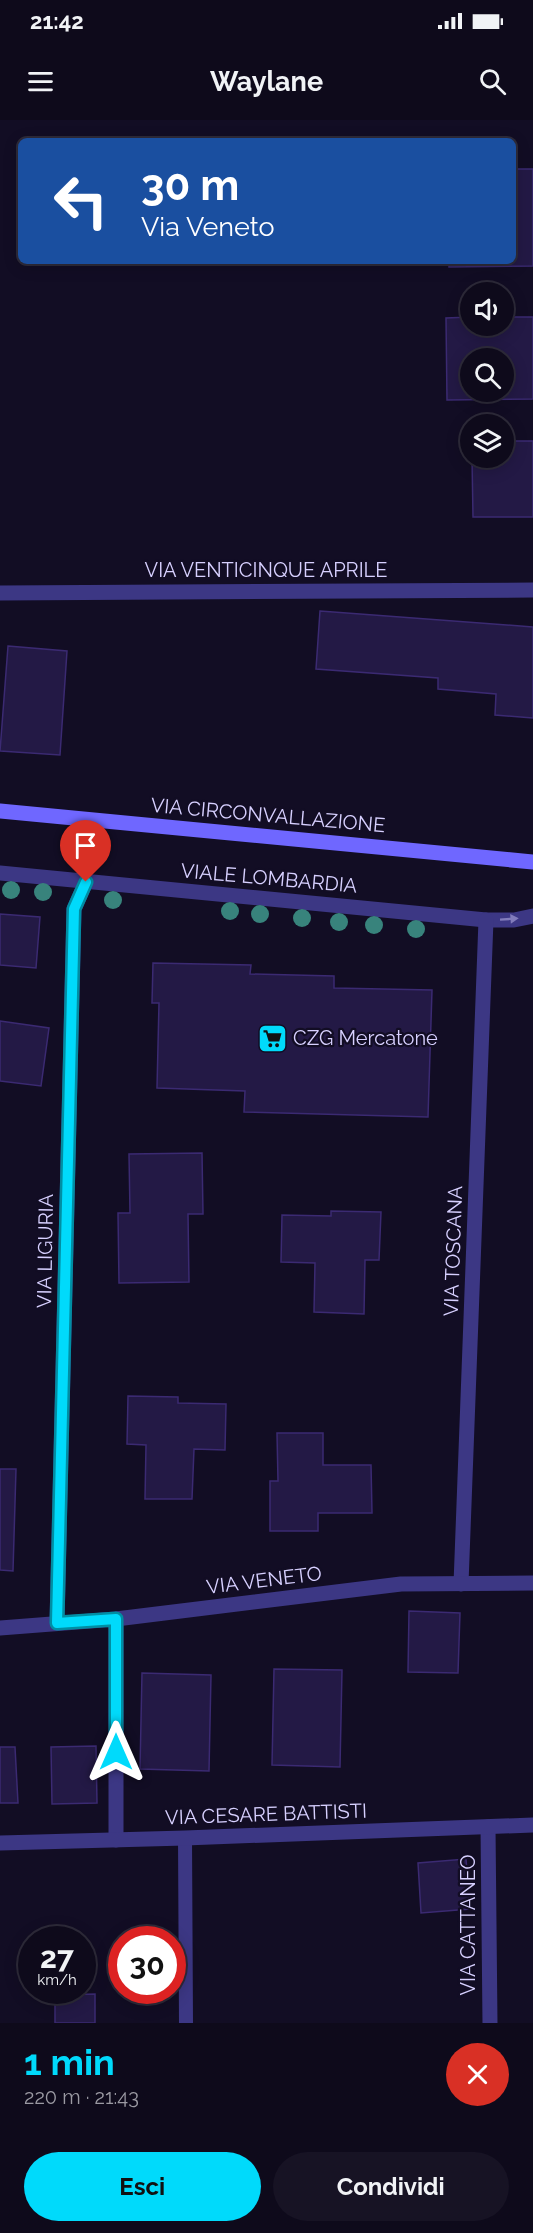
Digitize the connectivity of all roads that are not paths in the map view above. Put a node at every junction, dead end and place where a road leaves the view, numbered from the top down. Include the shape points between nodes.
1 (533, 590) edge
2 (0, 593) edge
3 (0, 811) edge
4 (533, 862) edge
5 (0, 873) edge
6 (86, 882) junction
7 (533, 916) edge
8 (486, 920) junction
9 (533, 1582) edge
10 (461, 1584) junction
11 (116, 1619) junction
12 (57, 1623) junction
13 (0, 1628) edge
14 (533, 1825) edge
15 (488, 1827) junction
16 (185, 1838) junction
17 (116, 1840) junction
18 (0, 1843) edge
19 (186, 2023) edge
20 (490, 2023) edge

1 - 2 street, VIA VENTICINQUE APRILE
3 - 4 main road, VIA CIRCONVALLAZIONE
5 - 6 street, VIALE LOMBARDIA
6 - 8 street, VIALE LOMBARDIA
6 - 12 street, VIA LIGURIA via 74,909
8 -> 7 street, VIALE LOMBARDIA
8 - 10 street, VIA TOSCANA
9 - 10 street, VIA VENETO
10 - 11 street, VIA VENETO via 401,1584
11 - 12 street, VIA VENETO
11 - 17 street
12 - 13 street, VIA VENETO
14 - 15 street, VIA CESARE BATTISTI
15 - 16 street, VIA CESARE BATTISTI
15 - 20 street, VIA CATTANEO
16 - 17 street, VIA CESARE BATTISTI
16 - 19 lane
17 - 18 street, VIA CESARE BATTISTI

